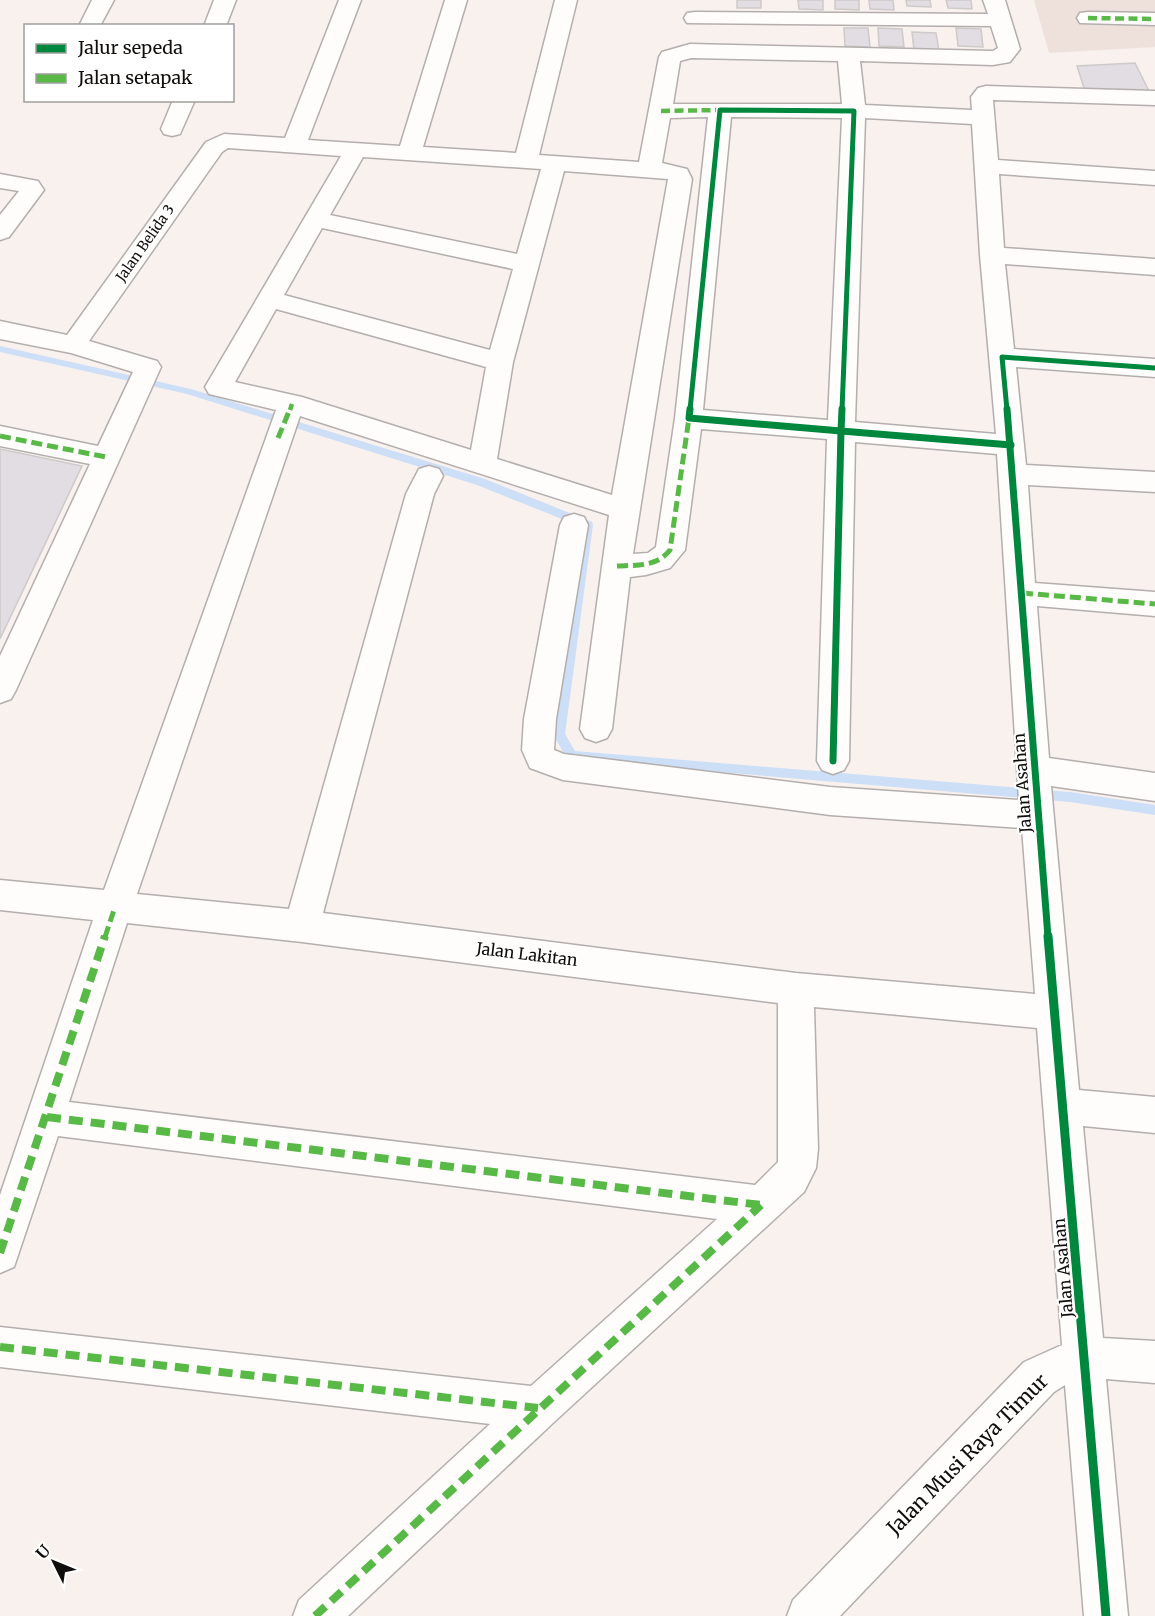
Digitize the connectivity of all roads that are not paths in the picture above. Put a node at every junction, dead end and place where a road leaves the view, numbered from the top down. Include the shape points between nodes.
1 (103, 0) edge
2 (225, 0) edge
3 (350, 0) edge
4 (456, 0) edge
5 (566, 0) edge
6 (695, 9) edge
7 (998, 10) edge
8 (1088, 18) dead end
9 (1155, 19) edge
10 (89, 24) edge
11 (215, 24) edge
12 (690, 51) junction
13 (849, 56) junction
14 (1155, 98) edge
15 (182, 102) edge
16 (720, 110) junction
17 (661, 111) junction
18 (854, 111) junction
19 (984, 118) junction
20 (172, 129) dead end
21 (294, 146) junction
22 (355, 151) junction
23 (409, 154) junction
24 (526, 162) junction
25 (554, 164) junction
26 (987, 166) junction
27 (648, 170) junction
28 (1155, 178) edge
29 (0, 181) edge
30 (315, 219) junction
31 (0, 232) edge
32 (992, 255) junction
33 (526, 264) junction
34 (1155, 267) edge
35 (269, 298) junction
36 (0, 330) edge
37 (73, 345) junction
38 (1002, 357) junction
39 (500, 362) junction
40 (1155, 368) edge
41 (286, 417) junction
42 (689, 418) junction
43 (841, 432) junction
44 (0, 436) edge
45 (1011, 445) junction
46 (106, 457) junction
47 (482, 464) junction
48 (1013, 474) junction
49 (429, 476) dead end
50 (1155, 482) edge
51 (624, 509) junction
52 (574, 525) dead end
53 (617, 566) junction
54 (1022, 593) junction
55 (1155, 604) edge
56 (0, 690) edge
57 (596, 729) dead end
58 (833, 761) dead end
59 (1155, 787) edge
60 (1036, 792) junction
61 (0, 895) edge
62 (115, 907) junction
63 (302, 926) junction
64 (796, 989) junction
65 (1055, 1013) junction
66 (1063, 1106) junction
67 (1155, 1115) edge
68 (47, 1117) junction
69 (761, 1205) junction
70 (0, 1253) edge
71 (0, 1347) edge
72 (1084, 1360) junction
73 (1155, 1362) edge
74 (538, 1408) junction
75 (315, 1616) edge
76 (809, 1616) edge
77 (1106, 1616) edge

1 - 10 street
2 - 11 street
3 - 21 street
4 - 23 street
5 - 24 street
6 - 7 street
6 - 12 street
7 - 13 street via 1009,49 1002,57
8 - 9 street
12 - 13 street
12 - 17 street via 670,57
13 - 18 street
14 - 19 street, Jalan Asahan via 986,93 982,97
15 - 20 street
16 - 17 street
16 - 18 street
16 - 42 street
17 - 27 street
18 - 19 street
18 - 43 street
19 - 26 street, Jalan Asahan
21 - 22 street
21 - 37 street, Jalan Belida 3 via 224,141 214,147
22 - 23 street
22 - 30 street
23 - 24 street
24 - 25 street
25 - 27 street
25 - 33 street
26 - 28 street
26 - 32 street, Jalan Asahan
27 - 51 street via 673,171 680,179
29 - 31 street via 30,186 32,190
30 - 33 street
30 - 35 street
32 - 34 street
32 - 38 street, Jalan Asahan
33 - 39 street
35 - 39 street
35 - 41 street via 218,387
36 - 37 street
37 - 46 street via 148,367
38 - 40 street
38 - 45 street, Jalan Asahan
39 - 47 street
41 - 47 street
41 - 62 street
42 - 43 street
42 - 53 street via 670,550 658,562
43 - 45 street
43 - 58 street
44 - 46 street
45 - 48 street, Jalan Asahan
46 - 56 street
47 - 51 street
48 - 50 street
48 - 54 street, Jalan Asahan
49 - 63 street via 420,494
51 - 53 street
52 - 60 street via 540,719 541,759 563,766 830,801
53 - 57 street
54 - 55 street
54 - 60 street, Jalan Asahan
59 - 60 street
60 - 65 street, Jalan Asahan
61 - 62 street, Jalan Lakitan
62 - 63 street, Jalan Lakitan
62 - 68 street
63 - 64 street, Jalan Lakitan
64 - 65 street, Jalan Lakitan
64 - 69 street via 797,1168
65 - 66 street, Jalan Asahan
66 - 67 street
66 - 72 street, Jalan Asahan
68 - 69 street
68 - 70 street
69 - 74 street
71 - 74 street
72 - 73 street, Jalan Musi Raya Timur via 1116,1357
72 - 76 street, Jalan Musi Raya Timur via 1054,1368 1039,1377
72 - 77 street, Jalan Asahan
74 - 75 street

